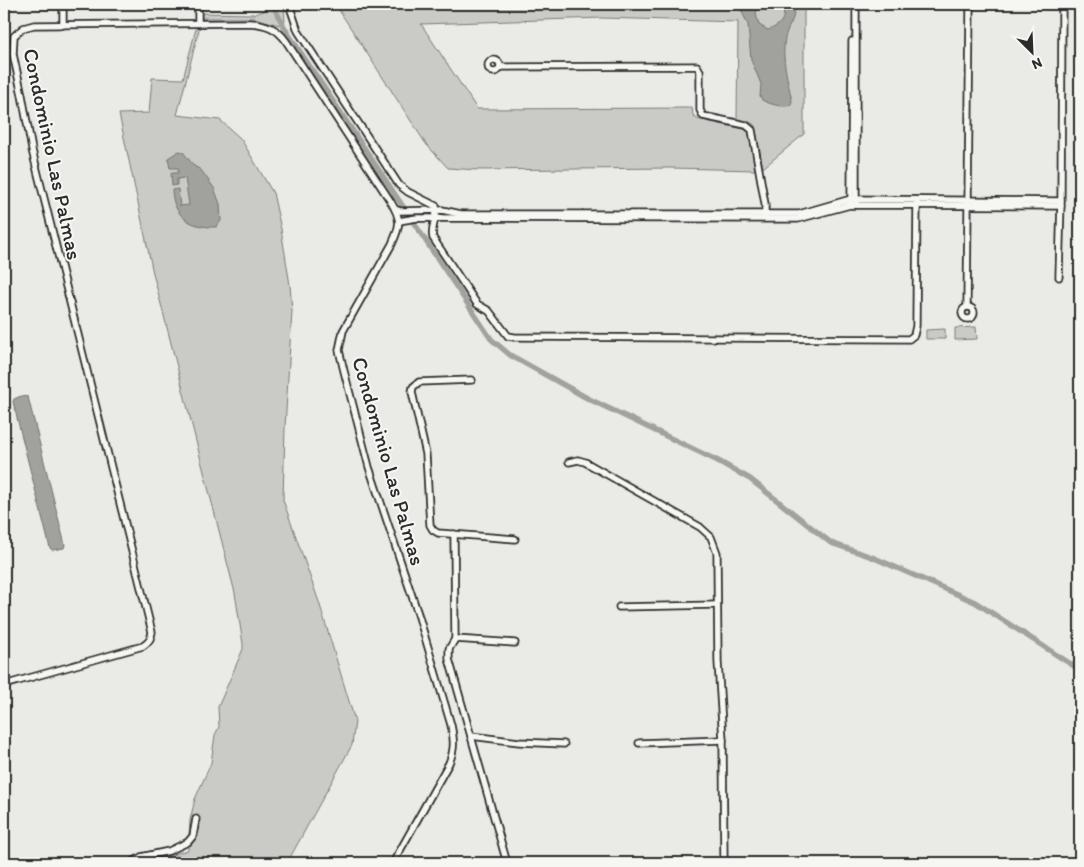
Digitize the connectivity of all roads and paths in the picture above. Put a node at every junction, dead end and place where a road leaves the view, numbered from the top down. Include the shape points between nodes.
1 (63, 4) edge
2 (198, 4) edge
3 (289, 4) edge
4 (854, 4) edge
5 (970, 4) edge
6 (1062, 4) edge
7 (198, 23) junction
8 (63, 25) junction
9 (500, 67) dead end
10 (853, 202) junction
11 (917, 202) junction
12 (969, 202) junction
13 (1061, 204) junction
14 (395, 209) junction
15 (437, 210) junction
16 (765, 216) junction
17 (435, 219) junction
18 (399, 221) junction
19 (1059, 277) dead end
20 (967, 307) dead end
21 (472, 380) dead end
22 (569, 462) dead end
23 (454, 534) junction
24 (515, 539) dead end
25 (717, 606) junction
26 (619, 607) dead end
27 (455, 638) junction
28 (515, 643) dead end
29 (4, 683) edge
30 (471, 736) junction
31 (722, 740) junction
32 (638, 743) dead end
33 (564, 744) dead end
34 (196, 819) dead end
35 (131, 863) edge
36 (393, 863) edge
37 (507, 863) edge
38 (724, 863) edge

1 - 8 street
2 - 7 street
3 - 15 street via 298,31 399,185 434,204
4 - 10 street
5 - 12 street
6 - 13 street
7 - 8 street, Condominio Las Palmas
7 - 14 street, Condominio Las Palmas via 258,23 279,33
8 - 29 street, Condominio Las Palmas via 20,29 13,39 13,54 32,150 152,632 148,643 143,646
9 - 16 street via 697,66 702,115 748,126 752,130 766,204
10 - 11 street
10 - 16 street via 802,213
11 - 12 street
11 - 17 street via 916,326 914,335 909,339 508,336 488,311 477,304 433,238 431,233
12 - 13 street
12 - 20 street
13 - 19 street
14 - 15 street
14 - 18 street, Condominio Las Palmas
15 - 16 street via 461,214
15 - 17 street
16 - 17 street
17 - 18 street
18 - 36 street, Condominio Las Palmas via 399,231 343,331 340,350 369,467 418,616 454,743 449,762
21 - 23 street via 419,382 412,390 426,454 430,525 436,532
22 - 25 street via 585,462 705,530 717,553
23 - 24 street
23 - 27 street
25 - 26 street
25 - 31 street
27 - 28 street
27 - 30 street via 449,649 449,658
30 - 33 street
30 - 37 street
31 - 32 street
31 - 38 street
34 - 35 street via 193,836 188,842

